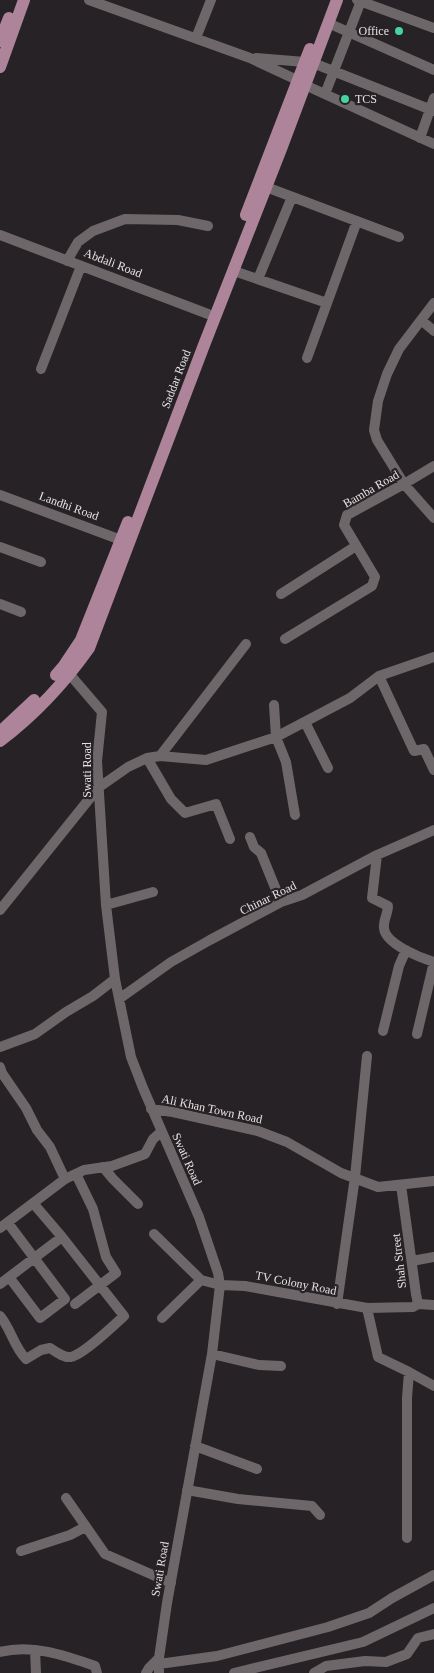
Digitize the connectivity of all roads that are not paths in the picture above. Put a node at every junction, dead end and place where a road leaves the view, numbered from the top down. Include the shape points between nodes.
1 (15, 0) edge
2 (24, 0) edge
3 (89, 0) edge
4 (211, 0) edge
5 (328, 0) edge
6 (337, 0) edge
7 (359, 1) edge
8 (328, 23) junction
9 (434, 28) edge
10 (349, 32) junction
11 (196, 38) junction
12 (0, 41) edge
13 (250, 58) junction
14 (309, 62) junction
15 (0, 67) edge
16 (434, 70) edge
17 (334, 71) junction
18 (301, 82) junction
19 (325, 94) junction
20 (434, 98) edge
21 (432, 110) edge
22 (420, 138) junction
23 (434, 144) edge
24 (262, 186) junction
25 (292, 197) junction
26 (357, 221) junction
27 (208, 226) dead end
28 (0, 235) edge
29 (399, 237) dead end
30 (67, 261) junction
31 (81, 266) junction
32 (234, 270) junction
33 (258, 279) junction
34 (327, 303) junction
35 (434, 304) edge
36 (212, 315) junction
37 (421, 320) junction
38 (434, 331) edge
39 (307, 358) dead end
40 (41, 369) dead end
41 (434, 466) edge
42 (404, 484) junction
43 (0, 495) edge
44 (434, 518) edge
45 (125, 541) junction
46 (356, 546) junction
47 (0, 547) edge
48 (41, 562) dead end
49 (281, 594) dead end
50 (0, 604) edge
51 (21, 612) dead end
52 (285, 639) dead end
53 (246, 644) dead end
54 (434, 657) edge
55 (66, 670) junction
56 (379, 676) junction
57 (274, 705) dead end
58 (305, 722) junction
59 (0, 732) edge
60 (276, 737) junction
61 (0, 741) edge
62 (160, 756) junction
63 (147, 758) junction
64 (328, 768) dead end
65 (434, 770) edge
66 (98, 788) junction
67 (295, 815) dead end
68 (434, 830) edge
69 (250, 837) dead end
70 (230, 839) dead end
71 (377, 855) junction
72 (154, 892) dead end
73 (281, 902) junction
74 (106, 905) junction
75 (0, 910) edge
76 (406, 950) junction
77 (434, 962) edge
78 (115, 980) junction
79 (119, 999) junction
80 (383, 1031) dead end
81 (417, 1034) dead end
82 (0, 1047) edge
83 (367, 1056) dead end
84 (0, 1067) edge
85 (152, 1109) junction
86 (162, 1132) junction
87 (103, 1167) junction
88 (76, 1174) junction
89 (355, 1177) junction
90 (65, 1179) junction
91 (434, 1181) edge
92 (401, 1185) junction
93 (33, 1203) junction
94 (138, 1204) dead end
95 (4, 1225) edge
96 (154, 1234) dead end
97 (62, 1237) junction
98 (434, 1257) edge
99 (34, 1258) junction
100 (412, 1261) junction
101 (9, 1277) junction
102 (201, 1280) junction
103 (0, 1284) edge
104 (220, 1285) junction
105 (101, 1286) junction
106 (75, 1304) dead end
107 (336, 1304) junction
108 (418, 1304) junction
109 (434, 1305) edge
110 (367, 1308) junction
111 (0, 1316) edge
112 (162, 1318) dead end
113 (212, 1354) junction
114 (281, 1366) dead end
115 (409, 1372) junction
116 (434, 1386) edge
117 (195, 1446) junction
118 (257, 1469) dead end
119 (187, 1490) junction
120 (66, 1498) dead end
121 (320, 1515) dead end
122 (85, 1527) junction
123 (407, 1538) dead end
124 (21, 1552) dead end
125 (434, 1576) edge
126 (171, 1583) junction
127 (434, 1608) edge
128 (434, 1634) edge
129 (35, 1650) junction
130 (0, 1652) edge
131 (159, 1665) edge
132 (36, 1673) edge
133 (98, 1673) edge
134 (146, 1673) edge
135 (234, 1673) edge
136 (314, 1673) edge

1 - 12 main road
2 - 15 main road
3 - 11 street
4 - 11 street
5 - 14 main road, Saddar Road
6 - 8 main road, Saddar Road
7 - 9 street
7 - 10 street
8 - 10 street
8 - 14 main road, Saddar Road
10 - 16 street
10 - 17 street
11 - 13 street
13 - 14 street
13 - 18 street
14 - 17 street
14 - 18 main road, Saddar Road
17 - 19 street
17 - 21 street
18 - 19 street
18 - 24 main road, Saddar Road
19 - 22 street
20 - 21 street
21 - 22 street
22 - 23 street
24 - 25 street
24 - 32 main road, Saddar Road
24 - 36 main road, Saddar Road
25 - 26 street
25 - 33 street
26 - 29 street
26 - 34 street
27 - 30 street via 178,220 126,219 93,231 78,242
28 - 30 street, Abdali Road
30 - 31 street, Abdali Road
31 - 36 street, Abdali Road
31 - 40 street
32 - 33 street
32 - 36 main road, Saddar Road
33 - 34 street
34 - 39 street
35 - 37 street
36 - 45 main road, Saddar Road
37 - 38 street
37 - 42 street via 398,349 378,401 375,420 377,440
41 - 42 street, Bamba Road
42 - 44 street
42 - 46 street, Bamba Road via 347,516 344,525
43 - 45 street, Landhi Road
45 - 55 main road, Saddar Road
46 - 49 street
46 - 52 street, Bamba Road via 375,577 372,586
47 - 48 street
50 - 51 street
53 - 62 street
54 - 56 street
55 - 59 main road
55 - 61 main road via 24,723
55 - 66 street, Swati Road via 102,712
56 - 58 street via 350,698
56 - 65 street via 414,752 424,748
57 - 60 street
58 - 60 street
58 - 64 street
60 - 62 street via 206,760
60 - 67 street via 286,762
62 - 63 street
63 - 66 street
63 - 70 street via 171,799 185,813 216,804
66 - 74 street, Swati Road
66 - 75 street
68 - 71 street, Chinar Road
69 - 73 street via 261,853
71 - 73 street, Chinar Road via 326,884
71 - 76 street via 372,898 388,906 384,933
72 - 74 street
73 - 79 street, Chinar Road via 171,962
74 - 78 street, Swati Road
76 - 77 street
76 - 80 street
77 - 81 street
78 - 79 street, Swati Road
78 - 82 street via 35,1034
79 - 85 street, Swati Road via 131,1056
83 - 89 street
84 - 90 street via 50,1147
85 - 86 street, Swati Road
85 - 89 street, Ali Khan Town Road via 258,1131
86 - 87 street via 153,1139 145,1154
86 - 104 street, Swati Road via 199,1217
87 - 88 street
87 - 94 street
88 - 90 street
88 - 105 street via 93,1209 106,1257 116,1273
89 - 92 street, Ali Khan Town Road via 378,1187
89 - 107 street
90 - 93 street
91 - 92 street, Ali Khan Town Road
92 - 100 street, Shah Street
93 - 95 street
93 - 97 street
95 - 99 street
96 - 102 street
97 - 99 street
97 - 105 street
98 - 100 street
99 - 101 street
99 - 101 street via 65,1299 40,1318
100 - 108 street, Shah Street
101 - 103 street
102 - 104 street, TV Colony Road
102 - 112 street
104 - 107 street, TV Colony Road via 245,1286
104 - 113 street, Swati Road
105 - 106 street
105 - 111 street via 124,1316 81,1353 70,1357 50,1348 24,1358
107 - 110 street, TV Colony Road
108 - 109 street, TV Colony Road
108 - 110 street, TV Colony Road via 413,1307
110 - 115 street via 378,1357
113 - 114 street via 260,1365
113 - 117 street, Swati Road
115 - 116 street
115 - 123 street
117 - 118 street
117 - 119 street, Swati Road
119 - 121 street via 312,1506
119 - 126 street, Swati Road
120 - 122 street
122 - 124 street
122 - 126 street via 105,1554
125 - 131 street via 369,1614 217,1656
126 - 131 street, Swati Road
127 - 135 street via 363,1642
128 - 136 street via 418,1638 407,1654 386,1662 326,1666
129 - 130 street
129 - 132 street
129 - 133 street via 70,1657 94,1666
131 - 134 street via 149,1668

